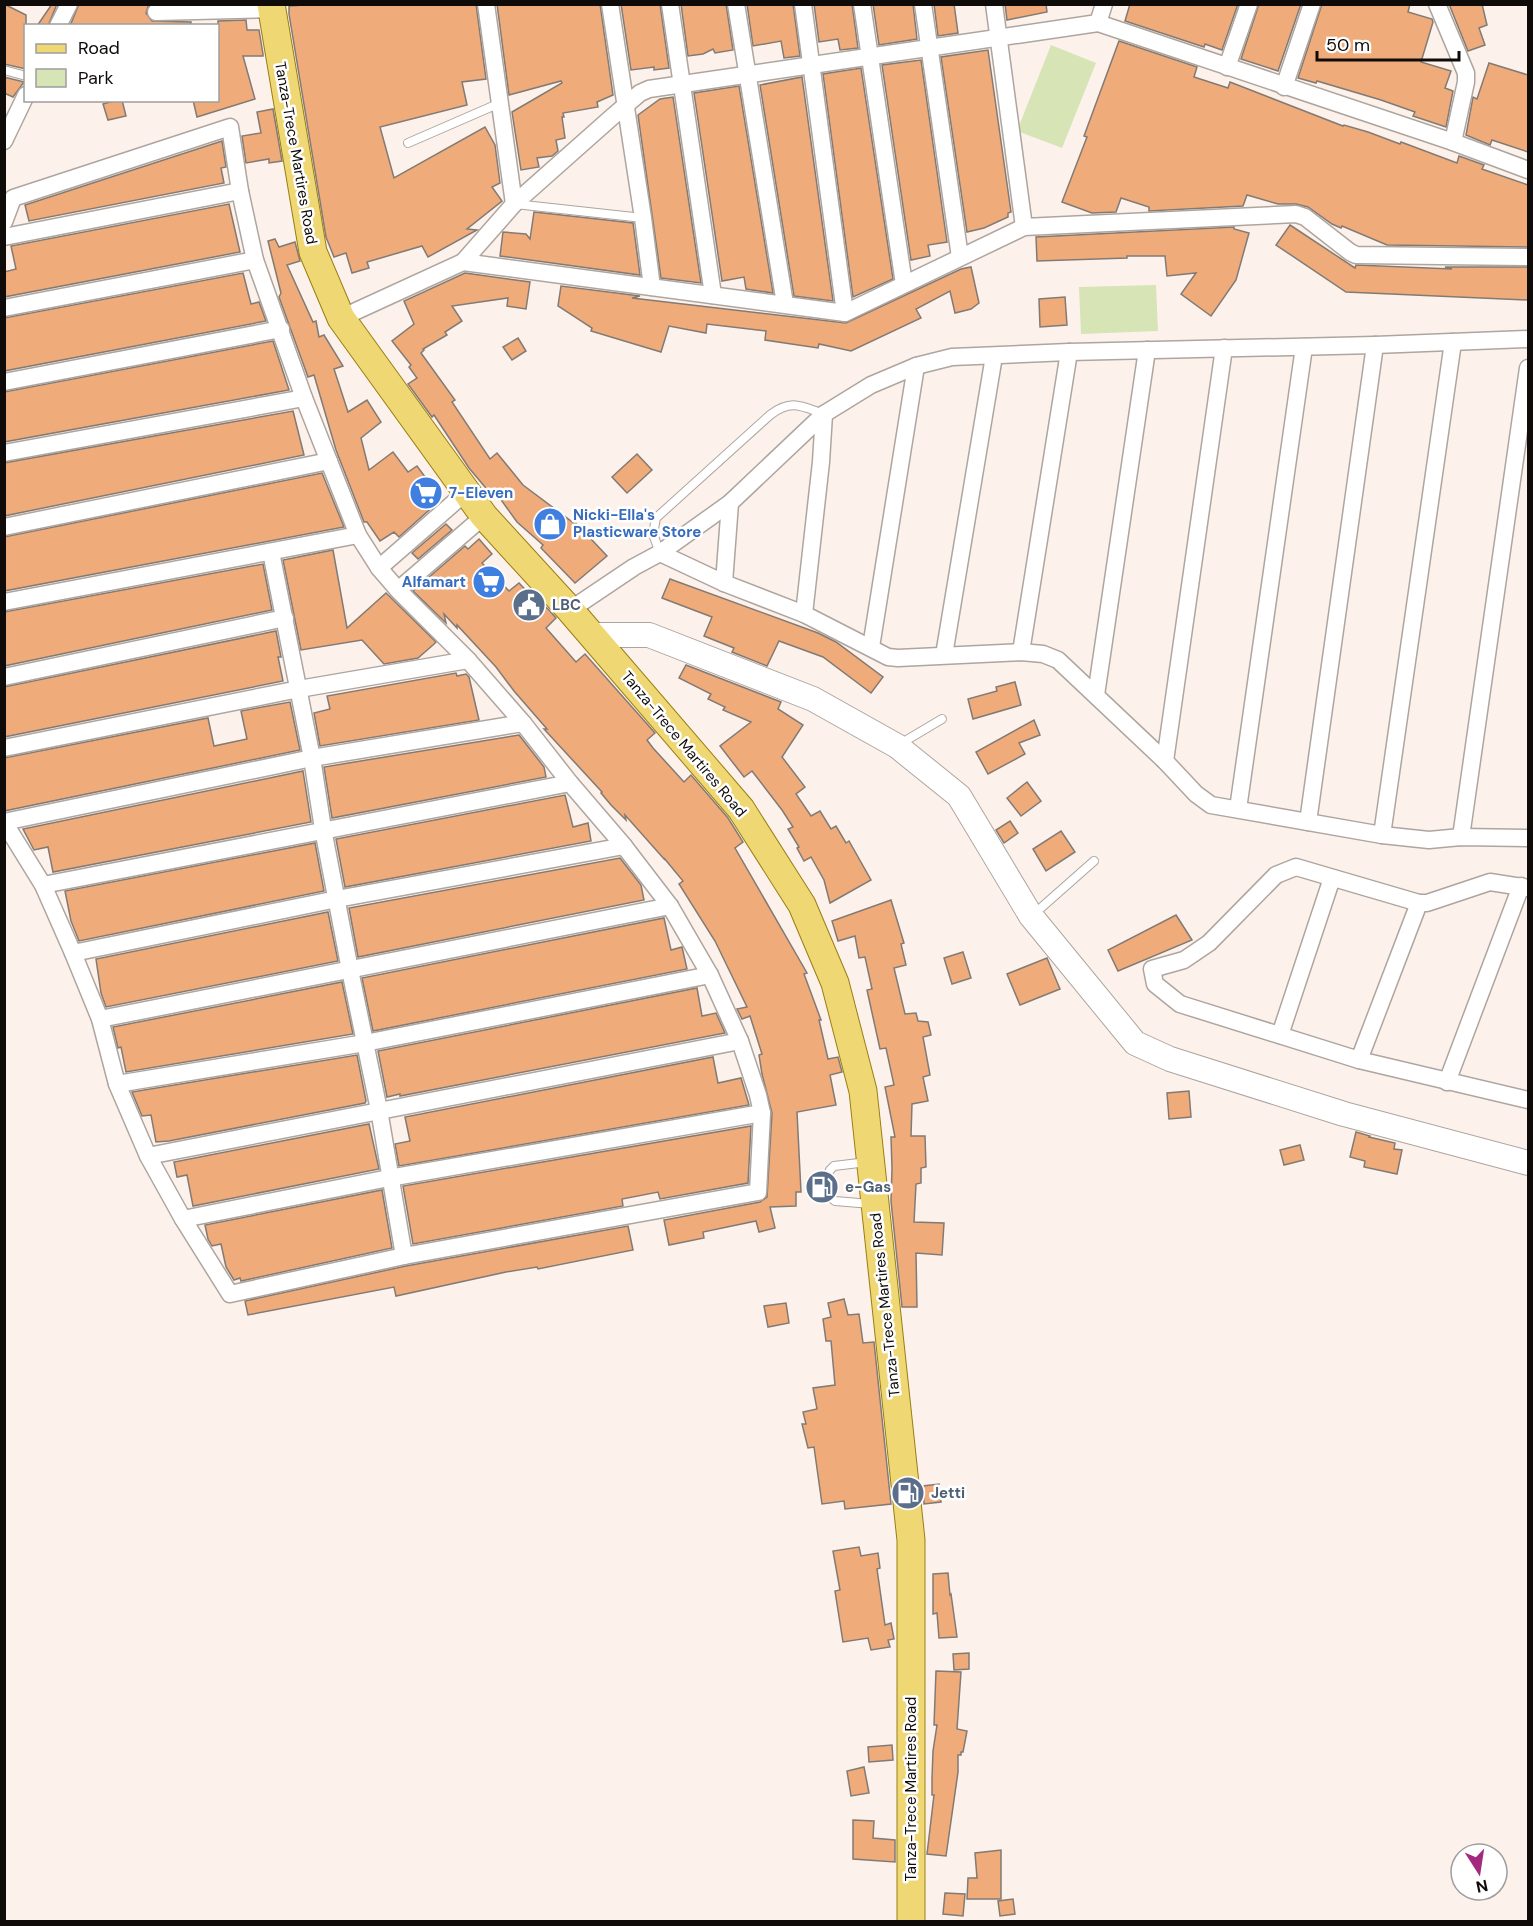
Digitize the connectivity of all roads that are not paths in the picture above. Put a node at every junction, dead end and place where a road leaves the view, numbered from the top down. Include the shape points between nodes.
1 (69, 4) edge
2 (486, 4) edge
3 (610, 4) edge
4 (670, 4) edge
5 (736, 4) edge
6 (803, 4) edge
7 (862, 4) edge
8 (923, 4) edge
9 (994, 4) edge
10 (1104, 4) edge
11 (1249, 4) edge
12 (1312, 4) edge
13 (1437, 4) edge
14 (271, 7) edge
15 (156, 12) dead end
16 (1098, 23) junction
17 (59, 24) edge
18 (999, 37) junction
19 (929, 47) junction
20 (869, 56) junction
21 (812, 64) junction
22 (1227, 67) junction
23 (4, 70) edge
24 (748, 73) junction
25 (24, 75) edge
26 (682, 82) junction
27 (1284, 87) junction
28 (24, 99) edge
29 (500, 103) junction
30 (626, 105) junction
31 (4, 141) edge
32 (1453, 142) junction
33 (408, 143) dead end
34 (1528, 170) edge
35 (240, 191) junction
36 (514, 204) junction
37 (643, 218) junction
38 (4, 222) edge
39 (1024, 227) junction
40 (4, 237) edge
41 (960, 257) junction
42 (1528, 257) edge
43 (255, 260) junction
44 (462, 262) junction
45 (904, 284) junction
46 (652, 287) junction
47 (712, 295) junction
48 (785, 304) junction
49 (4, 308) edge
50 (845, 313) junction
51 (341, 318) junction
52 (280, 329) junction
53 (1528, 339) edge
54 (1453, 342) junction
55 (1375, 345) junction
56 (1304, 347) junction
57 (1224, 348) junction
58 (1147, 350) junction
59 (1069, 352) junction
60 (994, 356) junction
61 (916, 366) junction
62 (1528, 368) edge
63 (4, 382) edge
64 (304, 398) junction
65 (824, 414) junction
66 (4, 453) edge
67 (329, 461) junction
68 (465, 493) junction
69 (730, 503) junction
70 (484, 516) junction
71 (4, 527) edge
72 (358, 535) junction
73 (272, 552) junction
74 (660, 553) junction
75 (379, 568) junction
76 (724, 583) junction
77 (398, 590) junction
78 (4, 602) edge
79 (570, 610) junction
80 (804, 614) junction
81 (285, 618) junction
82 (591, 635) junction
83 (871, 647) junction
84 (1021, 652) junction
85 (944, 655) junction
86 (468, 660) junction
87 (4, 677) edge
88 (299, 689) junction
89 (1096, 695) junction
90 (942, 719) dead end
91 (523, 723) junction
92 (897, 746) junction
93 (4, 748) edge
94 (312, 758) junction
95 (1165, 761) junction
96 (570, 783) junction
97 (1238, 809) junction
98 (4, 822) edge
99 (1308, 822) junction
100 (323, 830) junction
101 (1382, 835) junction
102 (1461, 837) junction
103 (1528, 838) edge
104 (624, 846) junction
105 (1094, 861) dead end
106 (1332, 878) junction
107 (43, 885) junction
108 (1525, 887) edge
109 (337, 899) junction
110 (1419, 903) junction
111 (670, 906) junction
112 (1031, 916) junction
113 (73, 953) junction
114 (350, 970) junction
115 (710, 975) junction
116 (100, 1019) junction
117 (1280, 1035) junction
118 (740, 1041) junction
119 (365, 1042) junction
120 (1359, 1060) junction
121 (1447, 1082) junction
122 (117, 1084) junction
123 (1528, 1100) edge
124 (379, 1110) junction
125 (762, 1113) junction
126 (148, 1156) junction
127 (870, 1161) junction
128 (1528, 1163) edge
129 (389, 1178) junction
130 (827, 1178) dead end
131 (829, 1196) dead end
132 (874, 1204) junction
133 (183, 1219) junction
134 (404, 1256) junction
135 (911, 1922) edge

1 - 17 street
2 - 29 street
3 - 30 street
4 - 26 street
5 - 24 street
6 - 21 street
7 - 20 street
8 - 19 street
9 - 18 street
10 - 16 street
11 - 22 street
12 - 27 street
13 - 32 street via 1466,73
14 - 15 street
14 - 51 main road, Tanza-Trece Martires Road via 313,252
16 - 18 street
16 - 22 street
18 - 19 street
18 - 39 street
19 - 20 street
19 - 41 street
20 - 21 street
20 - 45 street
21 - 24 street
21 - 50 street
22 - 27 street
23 - 25 lane
24 - 26 street
24 - 48 street
26 - 30 street via 649,89
26 - 47 street
27 - 32 street
28 - 31 street
29 - 33 lane
29 - 36 street
30 - 36 street
30 - 37 street
32 - 34 street
35 - 38 street via 230,127 13,198
35 - 40 street
35 - 43 street
36 - 37 lane
36 - 44 street
37 - 46 street
39 - 41 street
39 - 42 street via 1296,214 1356,255
41 - 45 street
43 - 49 street
43 - 52 street
44 - 46 street
44 - 51 street
45 - 50 street
46 - 47 street
47 - 48 street
48 - 50 street
51 - 68 main road, Tanza-Trece Martires Road
52 - 63 street
52 - 64 street
53 - 54 street
54 - 55 street
54 - 101 street
55 - 56 street
55 - 99 street
56 - 57 street
56 - 97 street
57 - 58 street
57 - 95 street
58 - 59 street
58 - 89 street
59 - 60 street
59 - 84 street
60 - 61 street via 952,357
60 - 85 street
61 - 65 street via 871,385
61 - 83 street
62 - 102 street
64 - 66 street
64 - 67 street
65 - 69 street
65 - 74 lane via 791,404 770,415 656,518 653,534
65 - 80 street
67 - 71 street
67 - 72 street
68 - 70 main road, Tanza-Trece Martires Road
68 - 75 street
69 - 74 street
69 - 76 street
70 - 77 street
70 - 79 main road, Tanza-Trece Martires Road
72 - 73 street
72 - 75 street
73 - 78 street
73 - 81 street
74 - 76 street
74 - 79 street
75 - 77 street
76 - 80 street
77 - 86 street
79 - 82 main road, Tanza-Trece Martires Road
80 - 83 street
81 - 87 street
81 - 88 street
82 - 92 street via 649,635 813,699
82 - 127 main road, Tanza-Trece Martires Road via 741,809 802,905 835,983 863,1091
83 - 85 street via 888,657
84 - 85 street
84 - 89 street via 1058,660
86 - 88 street
86 - 91 street
88 - 93 street
88 - 94 street
89 - 95 street
90 - 92 lane
91 - 94 street
91 - 96 street
92 - 112 street via 959,796
94 - 98 street
94 - 100 street
95 - 97 street via 1211,805
96 - 100 street
96 - 104 street
97 - 99 street
98 - 107 street
99 - 101 street
100 - 107 street
100 - 109 street
101 - 102 street via 1429,840
102 - 103 street
104 - 109 street
104 - 111 street
105 - 112 lane
106 - 110 street
106 - 117 street
106 - 117 street via 1296,867 1276,875 1209,943 1184,960 1152,969 1155,984 1180,1004
107 - 113 street
108 - 110 street via 1490,882
108 - 121 street
109 - 113 street
109 - 114 street
110 - 120 street
111 - 114 street
111 - 115 street
112 - 128 street via 1135,1043 1170,1059 1344,1114
113 - 116 street
114 - 116 street
114 - 119 street
115 - 118 street
115 - 119 street
116 - 122 street
117 - 120 street
118 - 124 street
118 - 125 street
119 - 122 street
119 - 124 street
120 - 121 street
121 - 123 street
122 - 126 street
124 - 126 street
124 - 129 street
125 - 129 street
125 - 134 street via 758,1192
126 - 133 street
127 - 130 lane via 834,1166
127 - 132 main road, Tanza-Trece Martires Road
129 - 133 street
129 - 134 street
131 - 132 lane via 835,1201
132 - 135 main road, Tanza-Trece Martires Road via 911,1540
133 - 134 street via 230,1294

